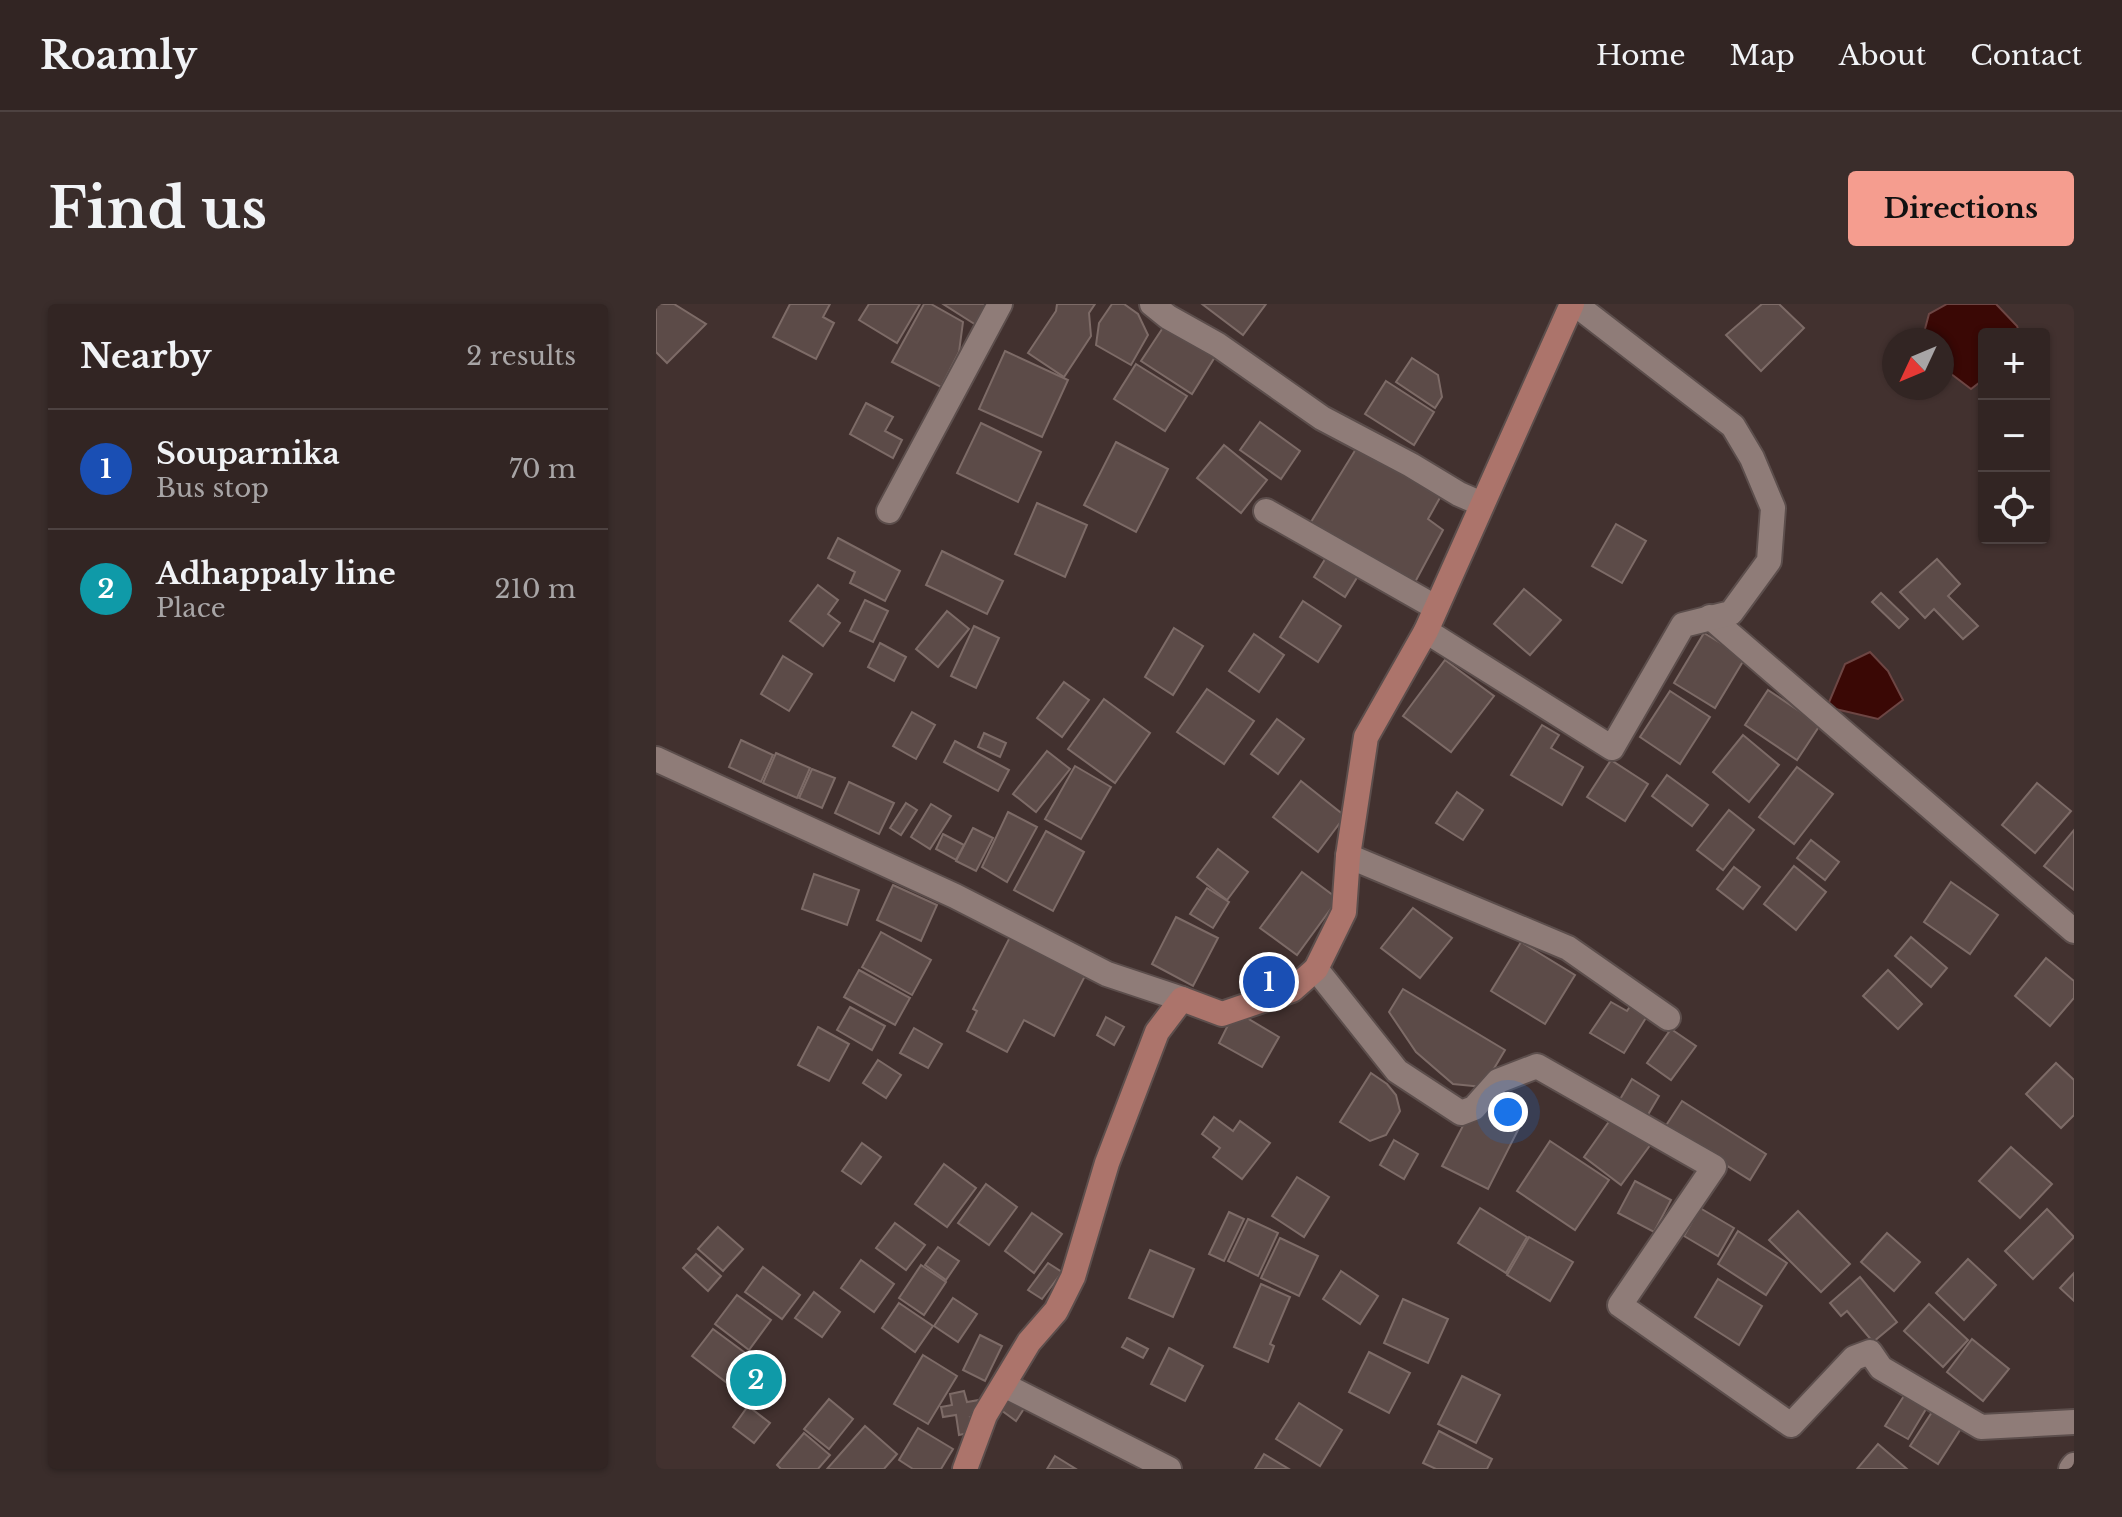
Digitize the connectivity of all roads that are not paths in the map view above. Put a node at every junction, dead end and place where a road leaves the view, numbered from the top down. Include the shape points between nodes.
1 (1000, 304) edge
2 (1152, 304) edge
3 (1573, 304) edge
4 (1482, 504) junction
5 (889, 511) dead end
6 (1266, 511) dead end
7 (1435, 607) junction
8 (1710, 617) junction
9 (1426, 631) junction
10 (656, 759) edge
11 (1348, 856) junction
12 (2074, 931) edge
13 (1316, 969) junction
14 (1182, 999) junction
15 (1668, 1018) dead end
16 (1004, 1385) junction
17 (2074, 1422) edge
18 (965, 1469) edge
19 (1169, 1469) edge

1 - 5 street
2 - 4 street via 1322,418
3 - 4 main road
3 - 8 street via 1733,426 1752,458 1773,508 1769,561 1731,613
4 - 7 main road
6 - 7 street
7 - 9 main road
8 - 9 street via 1683,625 1612,748
8 - 12 street
9 - 11 main road via 1366,737
10 - 14 street via 955,896 1107,974
11 - 13 main road via 1344,912
11 - 15 street via 1568,948
13 - 14 main road via 1292,990 1222,1014
13 - 17 street via 1397,1071 1461,1113 1474,1108 1498,1081 1537,1066 1714,1167 1620,1305 1791,1425 1854,1358 1870,1352 1881,1368 1981,1427
14 - 16 main road via 1157,1032 1107,1163 1073,1277
16 - 18 main road via 985,1415
16 - 19 street

